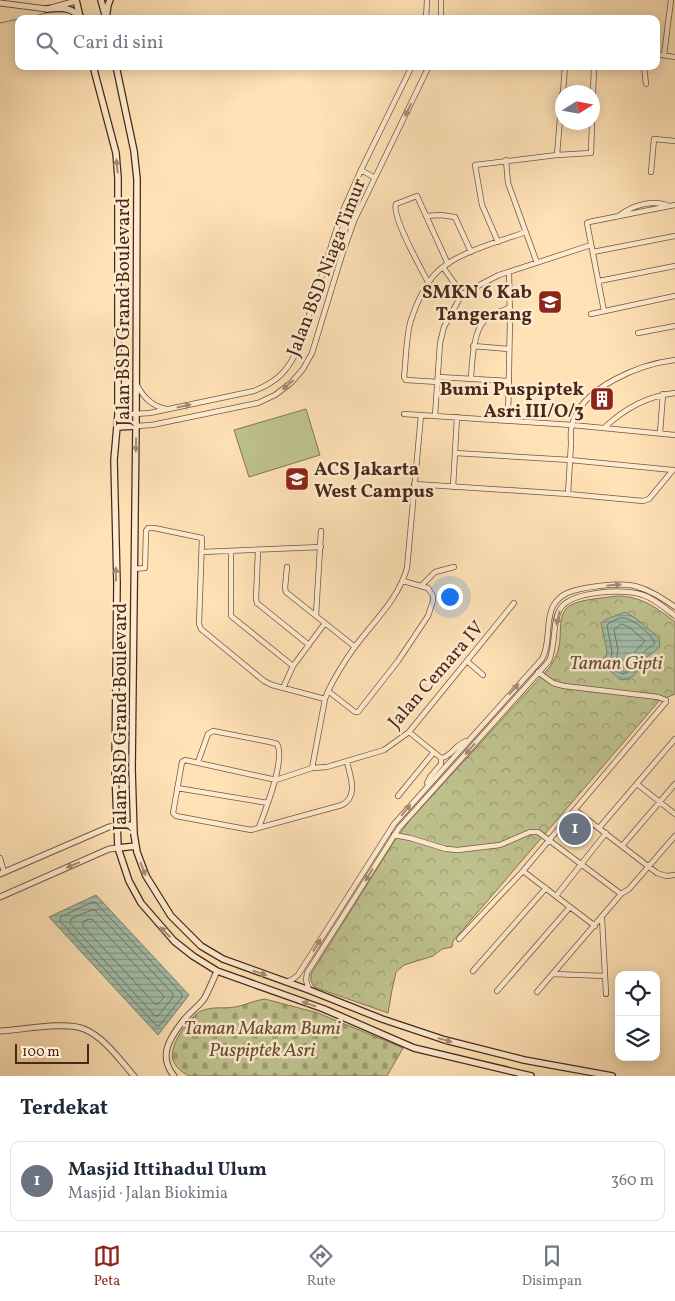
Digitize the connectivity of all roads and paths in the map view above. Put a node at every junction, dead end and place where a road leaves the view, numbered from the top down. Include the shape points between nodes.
1 (78, 0) edge
2 (101, 0) edge
3 (110, 0) edge
4 (427, 0) edge
5 (440, 0) edge
6 (672, 0) edge
7 (0, 3) edge
8 (47, 9) junction
9 (76, 15) edge
10 (80, 15) edge
11 (105, 15) edge
12 (107, 15) edge
13 (426, 15) edge
14 (442, 15) edge
15 (660, 54) edge
16 (664, 55) junction
17 (675, 57) edge
18 (94, 70) edge
19 (117, 70) edge
20 (410, 70) edge
21 (427, 70) edge
22 (565, 70) edge
23 (594, 70) edge
24 (644, 70) edge
25 (646, 84) dead end
26 (564, 85) edge
27 (559, 130) edge
28 (675, 141) edge
29 (557, 155) junction
30 (506, 160) junction
31 (361, 170) junction
32 (651, 172) dead end
33 (375, 178) junction
34 (675, 205) edge
35 (426, 216) junction
36 (526, 232) junction
37 (675, 236) edge
38 (498, 242) junction
39 (591, 245) junction
40 (471, 252) junction
41 (593, 252) junction
42 (537, 263) junction
43 (445, 266) junction
44 (675, 266) edge
45 (510, 272) junction
46 (599, 281) junction
47 (429, 284) junction
48 (462, 294) junction
49 (675, 296) edge
50 (510, 307) junction
51 (604, 311) junction
52 (591, 314) dead end
53 (675, 326) edge
54 (638, 333) dead end
55 (473, 346) junction
56 (510, 349) junction
57 (675, 360) edge
58 (471, 378) junction
59 (438, 379) junction
60 (509, 381) junction
61 (136, 384) junction
62 (675, 392) edge
63 (663, 394) junction
64 (169, 409) junction
65 (136, 414) junction
66 (404, 414) dead end
67 (118, 415) junction
68 (420, 415) junction
69 (435, 416) junction
70 (457, 417) junction
71 (508, 421) junction
72 (572, 424) junction
73 (136, 426) junction
74 (118, 427) junction
75 (604, 428) junction
76 (660, 433) junction
77 (675, 435) edge
78 (455, 453) junction
79 (570, 460) junction
80 (414, 484) junction
81 (453, 486) junction
82 (568, 494) junction
83 (321, 531) dead end
84 (321, 547) junction
85 (258, 551) junction
86 (202, 552) junction
87 (231, 552) junction
88 (287, 567) dead end
89 (454, 567) dead end
90 (134, 569) junction
91 (403, 581) junction
92 (421, 586) junction
93 (514, 603) dead end
94 (675, 607) edge
95 (316, 615) junction
96 (675, 616) edge
97 (325, 623) junction
98 (309, 645) junction
99 (355, 647) junction
100 (468, 662) junction
101 (293, 666) junction
102 (533, 668) junction
103 (539, 673) junction
104 (483, 675) dead end
105 (283, 688) junction
106 (328, 692) junction
107 (325, 699) junction
108 (409, 732) junction
109 (675, 739) edge
110 (467, 741) junction
111 (434, 752) junction
112 (440, 758) junction
113 (198, 762) junction
114 (347, 762) junction
115 (312, 768) junction
116 (276, 780) junction
117 (637, 784) junction
118 (675, 784) edge
119 (426, 787) junction
120 (177, 788) junction
121 (398, 796) dead end
122 (660, 802) junction
123 (268, 803) junction
124 (574, 810) junction
125 (675, 814) edge
126 (133, 825) junction
127 (116, 826) junction
128 (259, 827) junction
129 (599, 828) junction
130 (606, 834) junction
131 (394, 835) junction
132 (675, 836) edge
133 (549, 840) junction
134 (380, 845) junction
135 (136, 846) junction
136 (622, 846) junction
137 (118, 848) junction
138 (386, 849) junction
139 (0, 858) edge
140 (582, 864) junction
141 (648, 866) junction
142 (523, 870) junction
143 (2, 873) edge
144 (675, 875) edge
145 (546, 888) junction
146 (1, 894) edge
147 (621, 894) junction
148 (556, 896) junction
149 (570, 907) junction
150 (602, 917) junction
151 (595, 926) junction
152 (459, 939) dead end
153 (217, 970) junction
154 (473, 971) dead end
155 (553, 974) junction
156 (605, 976) junction
157 (286, 982) junction
158 (309, 990) junction
159 (497, 991) dead end
160 (537, 992) dead end
161 (606, 994) dead end
162 (0, 1032) edge
163 (134, 1076) edge
164 (174, 1076) edge
165 (531, 1076) edge
166 (612, 1076) edge

1 - 8 street
1 - 10 main road
2 - 11 main road
3 - 12 main road
4 - 13 street
5 - 14 street
6 - 16 street
7 - 8 street
8 - 9 main road via 65,8
15 - 16 street
16 - 17 street
67 -> 18 main road, Jalan BSD Grand Boulevard via 118,178 116,153
19 - 61 main road, Jalan BSD Grand Boulevard via 137,178
20 - 31 street, Jalan BSD Niaga Timur
21 -> 33 street, Jalan BSD Niaga Timur
22 - 26 street
23 - 29 street via 590,153
24 - 25 street
27 - 29 street
28 - 32 street via 654,139
29 - 30 street
30 - 36 street via 508,183
30 - 38 street via 476,164 482,205
31 - 33 street
64 -> 31 street, Jalan BSD Niaga Timur via 254,391 283,374 299,347 341,215
33 -> 73 street, Jalan BSD Niaga Timur via 354,221 312,353 291,383 275,396 258,403
34 - 39 street via 658,202 640,205 619,216 588,223
35 - 40 street via 455,217
35 - 43 street
35 - 47 street via 417,196 395,205 399,223
36 - 38 street
36 - 42 street
37 - 41 street
38 - 40 street
39 - 41 street
39 - 42 street
40 - 43 street
41 - 46 street
42 - 45 street
43 - 47 street
43 - 48 street
44 - 46 street
45 - 48 street
45 - 50 street
46 - 51 street
47 - 59 street via 410,322 404,377 406,380
48 - 59 street via 444,328
49 - 51 street
50 - 55 street via 484,320
50 - 56 street
51 - 52 street
53 - 54 street
55 - 56 street
55 - 58 street
56 - 60 street
57 - 72 street via 627,373 604,385 579,409
58 - 59 street
58 - 60 street
59 - 69 street
60 - 71 street
61 - 64 street via 156,406
61 - 65 main road, Jalan BSD Grand Boulevard
62 - 63 street
63 - 75 street via 632,406
63 - 76 street
64 - 65 street, Jalan BSD Niaga Timur
65 - 67 street, Jalan BSD Niaga Timur
65 - 73 main road, Jalan BSD Grand Boulevard
66 - 68 street
67 - 74 main road, Jalan BSD Grand Boulevard
68 - 69 street
68 - 80 street
69 - 70 street
70 - 71 street
70 - 78 street
71 - 72 street
72 - 75 street
72 - 79 street
73 - 74 main road
73 -> 90 main road, Jalan BSD Grand Boulevard
127 -> 74 main road, Jalan BSD Grand Boulevard via 114,460
75 - 76 street
76 - 77 street
78 - 79 street
78 - 81 street
79 - 82 street
79 - 82 street via 673,470 649,499 643,501
80 - 81 street
80 - 91 street via 407,568
81 - 82 street
83 - 84 street
84 - 85 street
84 - 95 street
85 - 87 street
85 - 98 street via 257,603
86 - 87 street
86 - 90 street via 202,538 148,528 145,568
86 - 105 street via 201,629 264,681
87 - 101 street via 231,616
88 - 95 street via 286,592
89 - 92 street via 435,572
90 - 126 main road, Jalan BSD Grand Boulevard
91 - 92 street
91 - 99 street
92 - 106 street via 428,588 433,596 428,616 360,711 355,712
93 - 100 street, Jalan Cemara IV
102 -> 94 street via 544,655 550,613 564,594 624,584 656,594
95 - 97 street
96 -> 103 street via 654,600 633,592 615,591 573,598 557,614 550,656
97 - 98 street
97 - 99 street
98 - 101 street
99 - 106 street
100 - 104 street
100 - 108 street, Jalan Cemara IV
101 - 105 street
102 - 103 street
110 -> 102 street
103 - 124 street via 564,686 666,700
103 -> 131 street
105 - 107 street
106 - 107 street
107 - 115 street
108 - 111 street
108 - 114 street, Jalan Cemara IV via 384,750
109 - 117 street
110 - 112 street via 460,743 447,757
110 - 119 street
111 - 112 street
111 - 121 street
112 - 119 street via 441,764
113 - 116 street
113 - 116 street via 208,734 213,731 270,742 279,749
113 - 120 street via 188,759 182,762
114 - 115 street, Jalan Cemara IV
114 - 128 street via 353,787 347,802
115 - 116 street, Jalan Cemara IV
116 - 123 street
117 - 122 street
117 - 129 street
118 - 122 street
134 -> 119 street
120 - 123 street
120 - 128 street via 173,813 176,816 248,829
122 - 125 street
122 - 136 street
123 - 128 street
124 - 129 street
124 - 133 street
126 - 127 main road
126 - 135 main road, Jalan BSD Grand Boulevard
127 - 137 main road, Jalan BSD Grand Boulevard
127 - 143 street
129 - 130 street
130 - 136 street
130 - 140 street
131 - 133 street via 458,850 500,845 535,832
131 - 138 street
132 - 141 street
133 - 140 street
133 - 142 street
134 - 138 street
157 -> 134 street via 298,975
135 - 137 main road
135 -> 157 main road, Jalan BSD Grand Boulevard via 157,897 186,933 223,959
136 - 141 street
137 -> 146 street
153 -> 137 main road, Jalan BSD Grand Boulevard via 174,941 146,910 129,881
138 -> 158 street via 307,973
139 - 143 street
140 - 147 street
140 - 148 street
141 - 144 street via 664,876
141 - 147 street
142 - 145 street
142 - 152 street
145 - 148 street
145 - 154 street
147 - 150 street
148 - 149 street
149 - 151 street
149 - 159 street
150 - 151 street
150 - 156 street
151 - 155 street
153 - 164 street via 204,999 183,1021 168,1045 165,1054 167,1067
165 -> 153 main road, Jalan BSD Grand Boulevard via 414,1048 324,1009
155 - 156 street
155 - 160 street
156 - 161 street
157 - 158 main road, Jalan BSD Grand Boulevard
158 -> 166 main road, Jalan BSD Grand Boulevard via 445,1040 524,1060
162 - 163 street via 66,1025 84,1028

